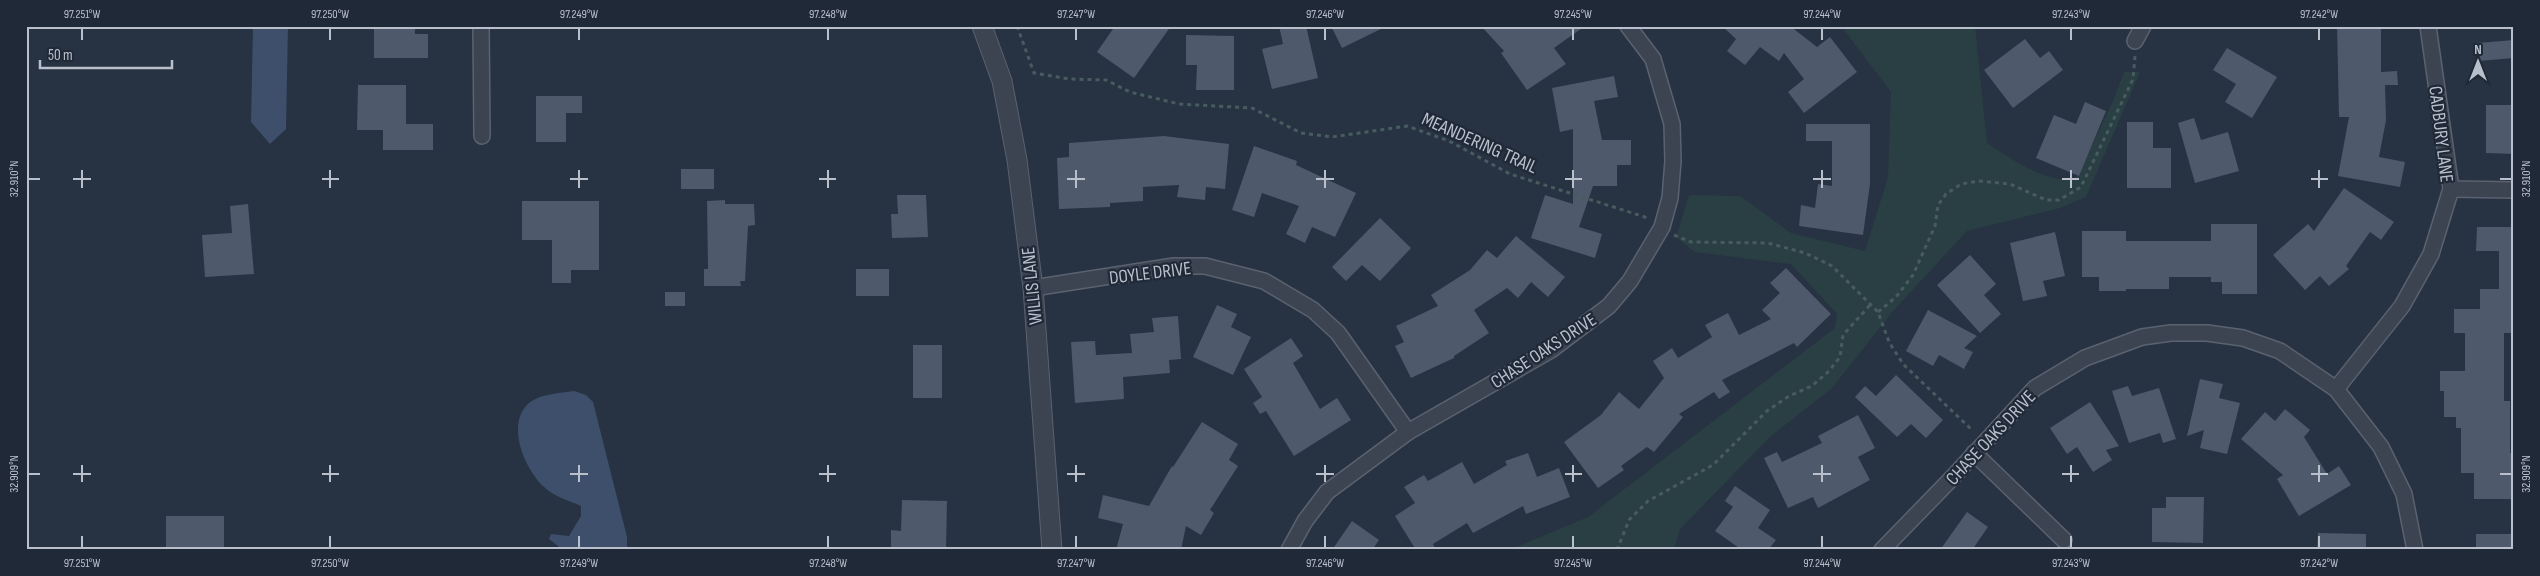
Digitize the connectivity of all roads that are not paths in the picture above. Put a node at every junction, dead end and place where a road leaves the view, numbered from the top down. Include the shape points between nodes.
1 (482, 26) edge
2 (982, 26) edge
3 (1628, 26) edge
4 (2143, 26) edge
5 (2428, 26) edge
6 (2135, 41) road end
7 (482, 136) dead end
8 (2451, 189) junction
9 (2514, 190) edge
10 (1033, 288) junction
11 (2336, 389) junction
12 (1408, 432) junction
13 (1974, 453) junction
14 (2064, 540) dead end
15 (1052, 550) edge
16 (1289, 550) edge
17 (1882, 550) edge
18 (2414, 550) edge

1 - 7 street
2 - 10 street, WILLIS LANE via 1002,81
3 - 12 street, CHASE OAKS DRIVE via 1653,59 1672,124 1670,198 1662,227 1630,281 1609,306 1551,350
4 - 6 street
5 - 8 street, CADBURY LANE
8 - 9 street
8 - 11 street, CADBURY LANE via 2432,254 2402,306
10 - 12 street, DOYLE DRIVE via 1174,266 1232,271 1264,281 1313,310 1338,333
10 - 15 street, WILLIS LANE
11 - 13 street, CHASE OAKS DRIVE via 2280,351 2243,338 2207,333 2142,337 2085,358 2035,388
11 - 18 street, CHASE OAKS DRIVE via 2381,446 2404,494
12 - 16 street, CHASE OAKS DRIVE via 1327,492 1305,521
13 - 14 street
13 - 17 street, CHASE OAKS DRIVE

